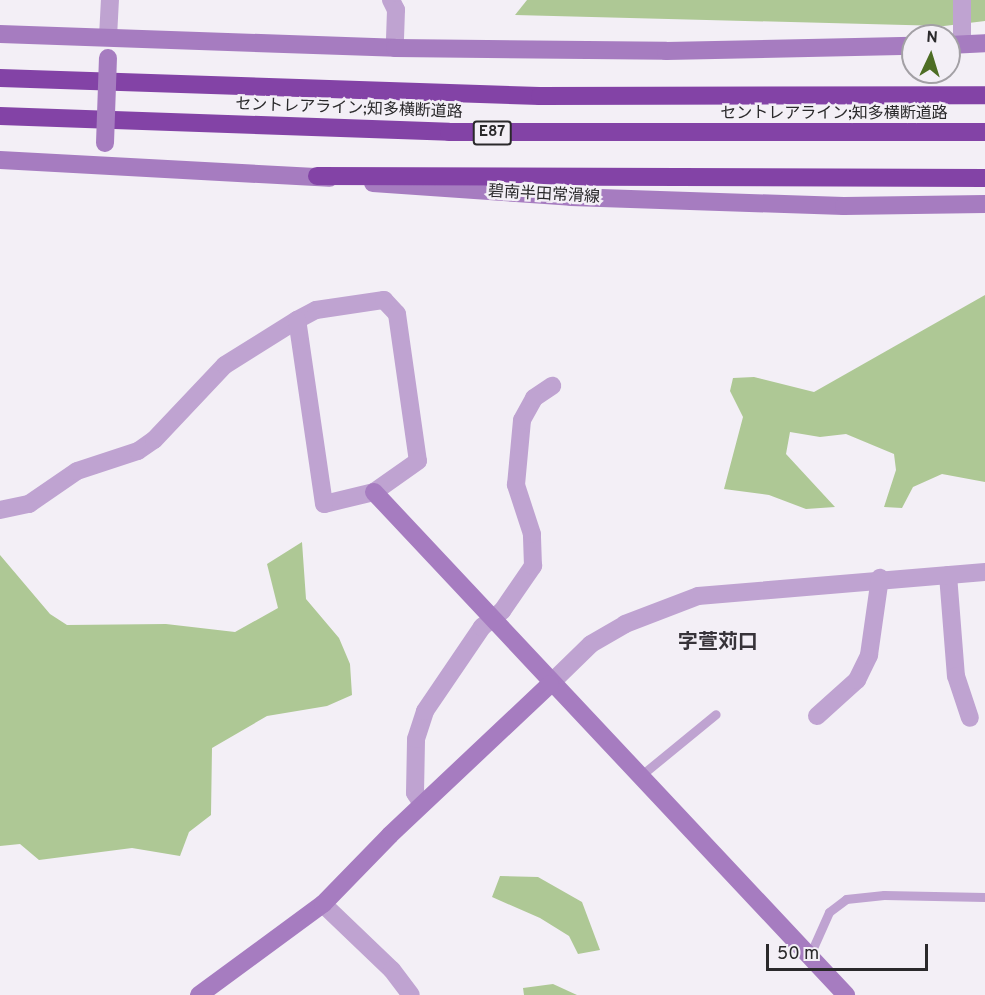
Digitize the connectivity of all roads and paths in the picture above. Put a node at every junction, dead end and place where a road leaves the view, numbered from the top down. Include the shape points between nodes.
1 (110, 0) edge
2 (391, 0) edge
3 (962, 0) edge
4 (958, 24) edge
5 (0, 34) edge
6 (108, 37) junction
7 (985, 43) edge
8 (961, 45) edge
9 (901, 46) edge
10 (395, 48) junction
11 (0, 78) edge
12 (985, 94) edge
13 (0, 116) edge
14 (985, 132) edge
15 (0, 160) edge
16 (105, 166) junction
17 (317, 176) junction
18 (985, 178) edge
19 (985, 204) edge
20 (297, 320) junction
21 (552, 386) dead end
22 (374, 492) junction
23 (0, 510) edge
24 (985, 572) edge
25 (948, 575) junction
26 (880, 578) junction
27 (490, 619) junction
28 (550, 684) junction
29 (716, 714) dead end
30 (817, 716) dead end
31 (970, 718) dead end
32 (639, 777) junction
33 (423, 804) junction
34 (985, 897) edge
35 (323, 904) junction
36 (809, 957) junction
37 (199, 995) edge
38 (411, 995) edge
39 (846, 995) edge

1 - 6 street
2 - 10 street via 396,10
3 - 4 street
5 - 6 main road
6 - 10 main road
6 - 16 main road, bridge
7 - 8 main road
9 - 10 main road via 666,51
11 - 12 highway, セントレアライン;知多横断道路 via 540,96
13 - 14 highway, セントレアライン;知多横断道路 / E87 via 519,133
15 - 16 main road, 碧南半田常滑線
16 - 17 main road, 碧南半田常滑線
17 - 18 highway
17 - 19 main road, 碧南半田常滑線 via 423,189 571,197 844,206
20 - 22 street via 324,504
20 - 22 street via 316,310 384,300 397,314 418,461
20 - 23 street via 225,365 154,440 138,451 77,471 29,504
21 - 27 street via 534,398 522,420 516,485 532,534 532,566 520,588
22 - 27 main road
24 - 25 street
25 - 26 street
25 - 31 street via 956,676
26 - 28 street via 698,596 666,606 591,644
26 - 30 street via 869,655 857,680
27 - 28 main road
27 - 33 street via 450,670 418,728 415,793
28 - 32 main road
28 - 33 main road
29 - 32 lane
32 - 36 main road
33 - 35 main road
34 - 36 lane via 884,895 846,899 829,912
35 - 37 main road
35 - 38 street via 392,970
36 - 39 main road

